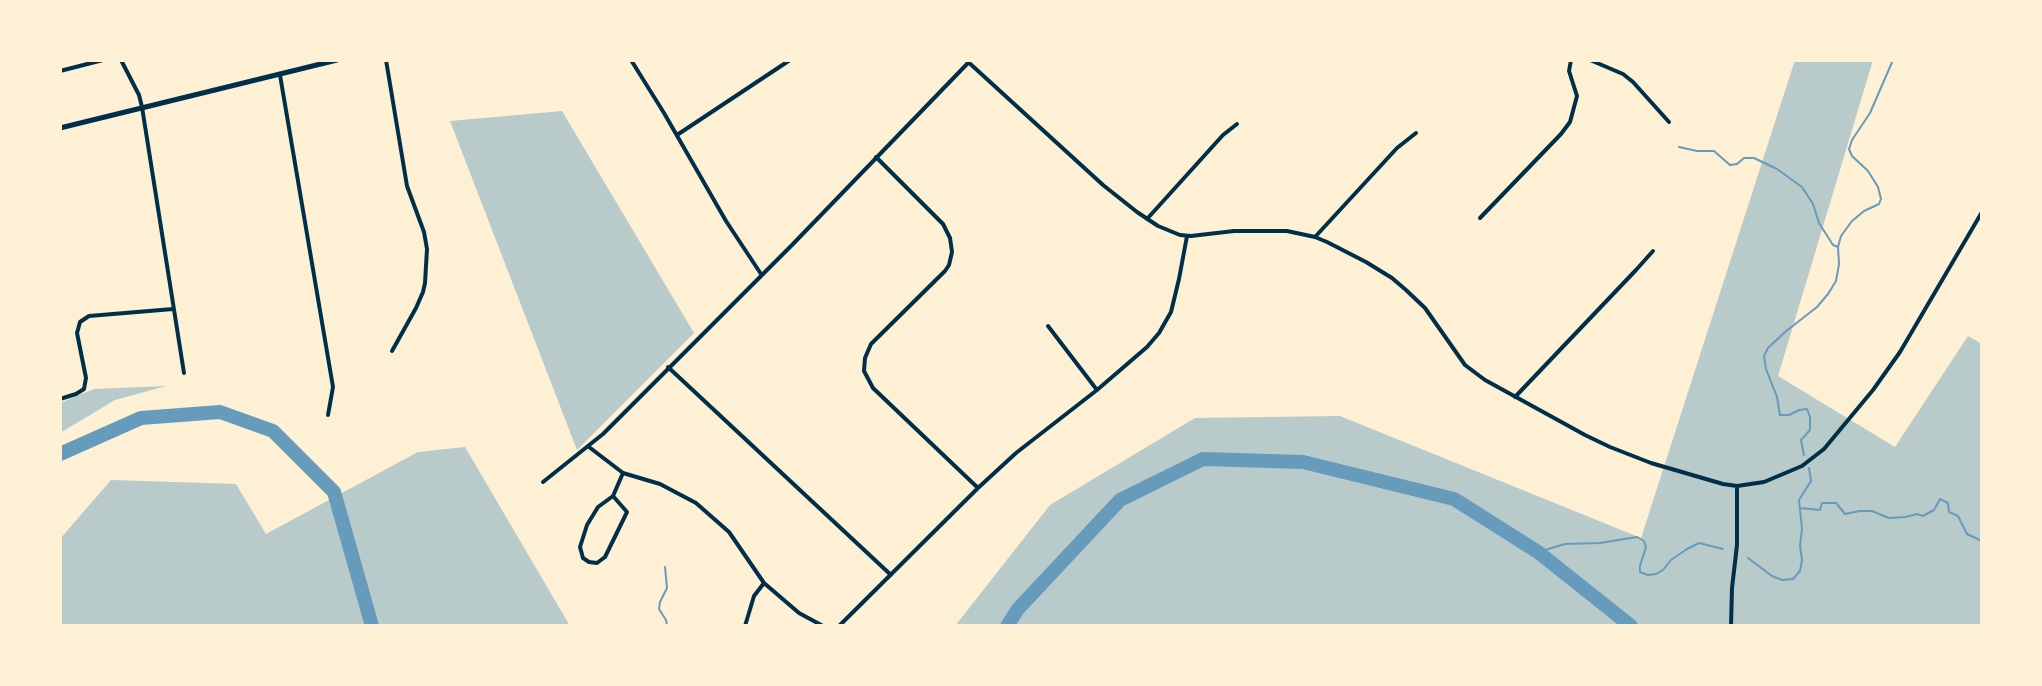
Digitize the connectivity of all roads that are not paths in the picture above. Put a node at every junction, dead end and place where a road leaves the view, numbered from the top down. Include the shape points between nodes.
1 (103, 60) edge
2 (121, 60) edge
3 (337, 60) edge
4 (386, 60) edge
5 (631, 60) edge
6 (790, 60) edge
7 (1571, 60) edge
8 (1590, 60) edge
9 (967, 61) edge
10 (60, 71) edge
11 (280, 74) junction
12 (142, 107) junction
13 (1669, 122) dead end
14 (1237, 124) dead end
15 (60, 128) edge
16 (1416, 133) dead end
17 (677, 135) junction
18 (876, 157) junction
19 (1982, 212) edge
20 (1480, 218) dead end
21 (1147, 219) junction
22 (1187, 236) junction
23 (1315, 237) junction
24 (1653, 251) dead end
25 (761, 274) junction
26 (174, 309) junction
27 (1048, 326) dead end
28 (392, 351) dead end
29 (668, 367) junction
30 (184, 373) dead end
31 (1097, 390) junction
32 (1515, 397) junction
33 (60, 399) edge
34 (328, 415) dead end
35 (589, 447) junction
36 (623, 473) junction
37 (543, 482) dead end
38 (1737, 486) junction
39 (978, 488) junction
40 (613, 496) junction
41 (891, 575) junction
42 (764, 583) junction
43 (745, 626) edge
44 (823, 626) edge
45 (839, 626) edge
46 (1731, 626) edge

1 - 10 street
2 - 12 street
3 - 11 street
4 - 28 street via 407,186 427,249 423,292
5 - 17 street
6 - 17 street
7 - 20 street via 1577,96 1570,122
8 - 13 street via 1623,74
9 - 18 street
9 - 21 street
11 - 12 street
11 - 34 street via 333,387
12 - 15 street
12 - 26 street
14 - 21 street
16 - 23 street
17 - 25 street
18 - 25 street
18 - 39 street via 943,224 952,252 945,271 871,344 864,371 873,388
19 - 38 street via 1900,352 1824,449 1777,478
21 - 22 street
22 - 23 street via 1273,230
22 - 31 street via 1168,319 1147,347
23 - 32 street via 1392,278 1425,308 1465,365
24 - 32 street
25 - 29 street
26 - 30 street
26 - 33 street via 89,316 80,322 84,389
27 - 31 street
29 - 35 street
29 - 41 street
31 - 39 street
32 - 38 street via 1651,463
35 - 36 street
35 - 37 street
36 - 40 street
36 - 42 street via 696,503 729,532
38 - 46 street
39 - 41 street
40 - 40 street via 587,525 580,547 589,562 605,557 627,512
41 - 45 street
42 - 43 street
42 - 44 street

